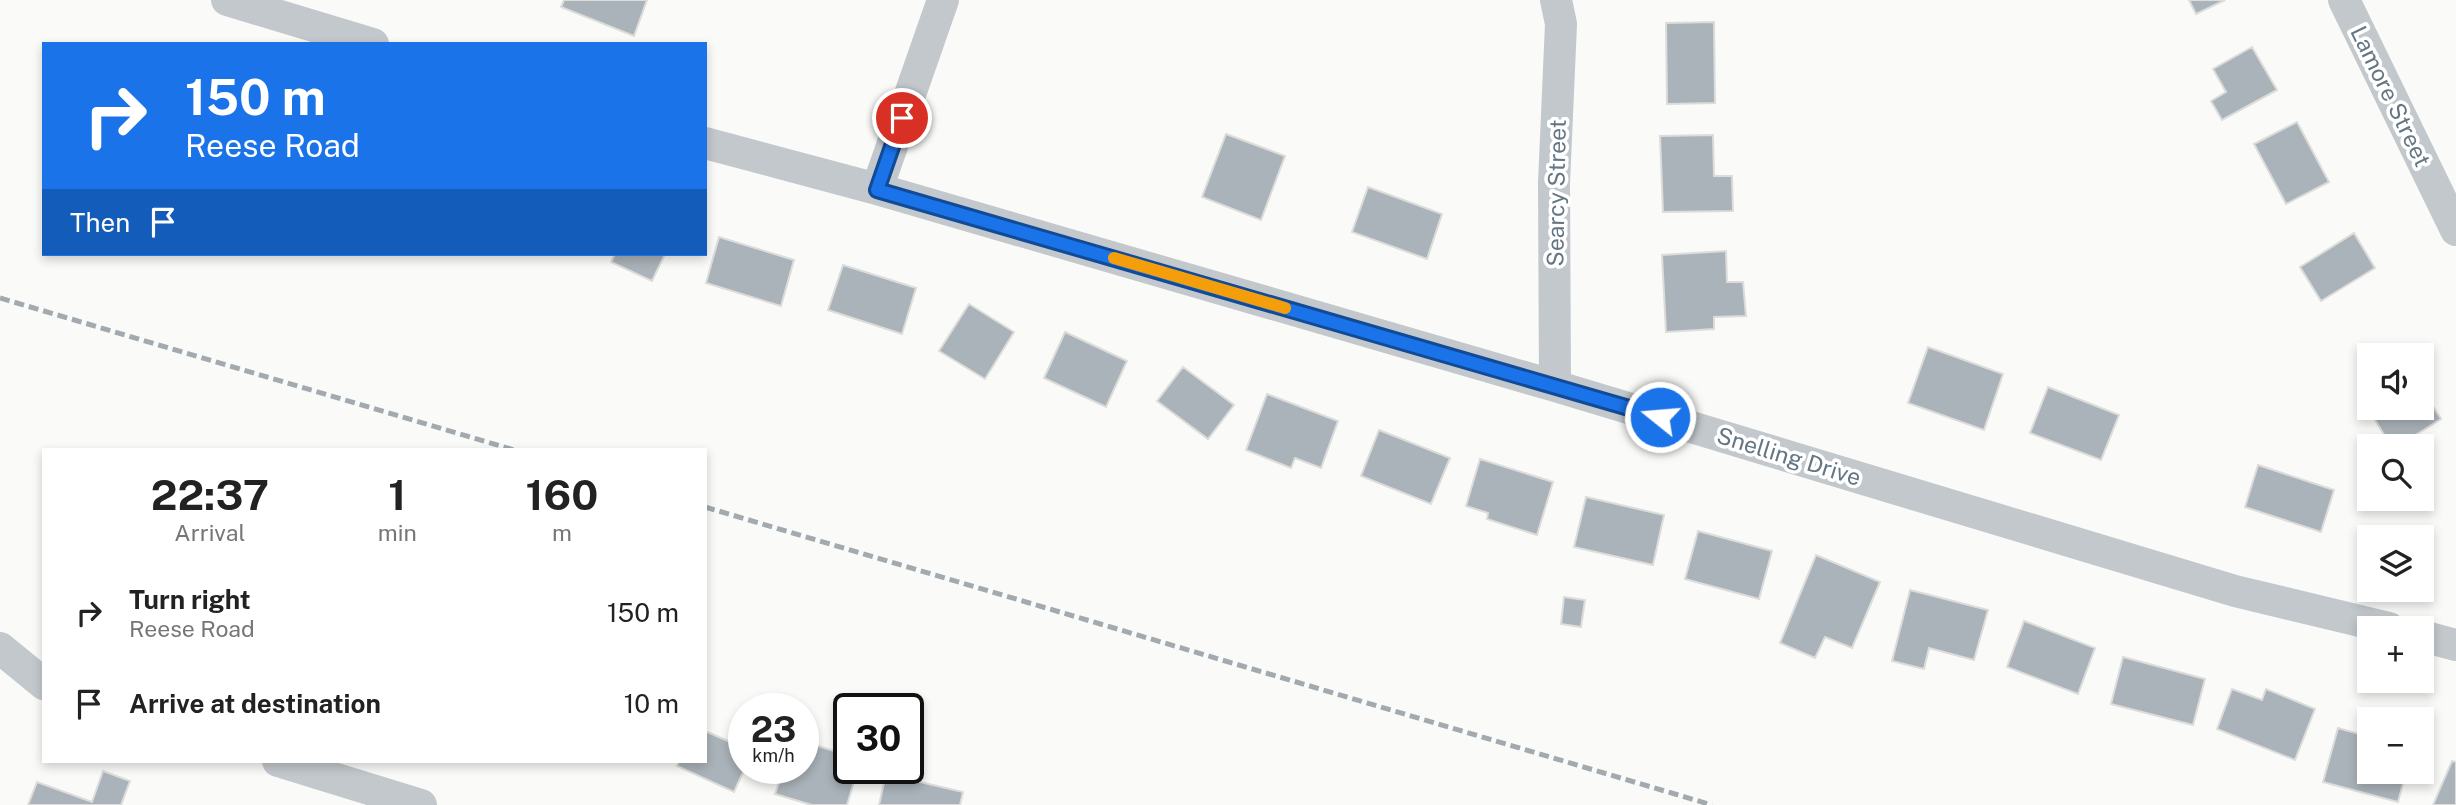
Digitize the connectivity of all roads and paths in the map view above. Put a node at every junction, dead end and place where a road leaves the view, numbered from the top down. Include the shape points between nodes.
1 (227, 0) edge
2 (943, 0) edge
3 (1556, 0) edge
4 (2344, 0) edge
5 (366, 42) edge
6 (707, 144) edge
7 (877, 190) junction
8 (2456, 230) edge
9 (1555, 386) junction
10 (2357, 620) edge
11 (2434, 639) edge
12 (2456, 645) edge
13 (0, 648) edge
14 (42, 682) edge
15 (284, 763) edge
16 (421, 805) edge

1 - 5 street
2 - 7 street
3 - 9 street, Searcy Street via 1561,24 1554,183
4 - 8 street, Lamore Street
6 - 7 street, Snelling Drive
7 - 9 street, Snelling Drive
9 - 10 street, Snelling Drive via 2235,590
11 - 12 street
13 - 14 street
15 - 16 street

